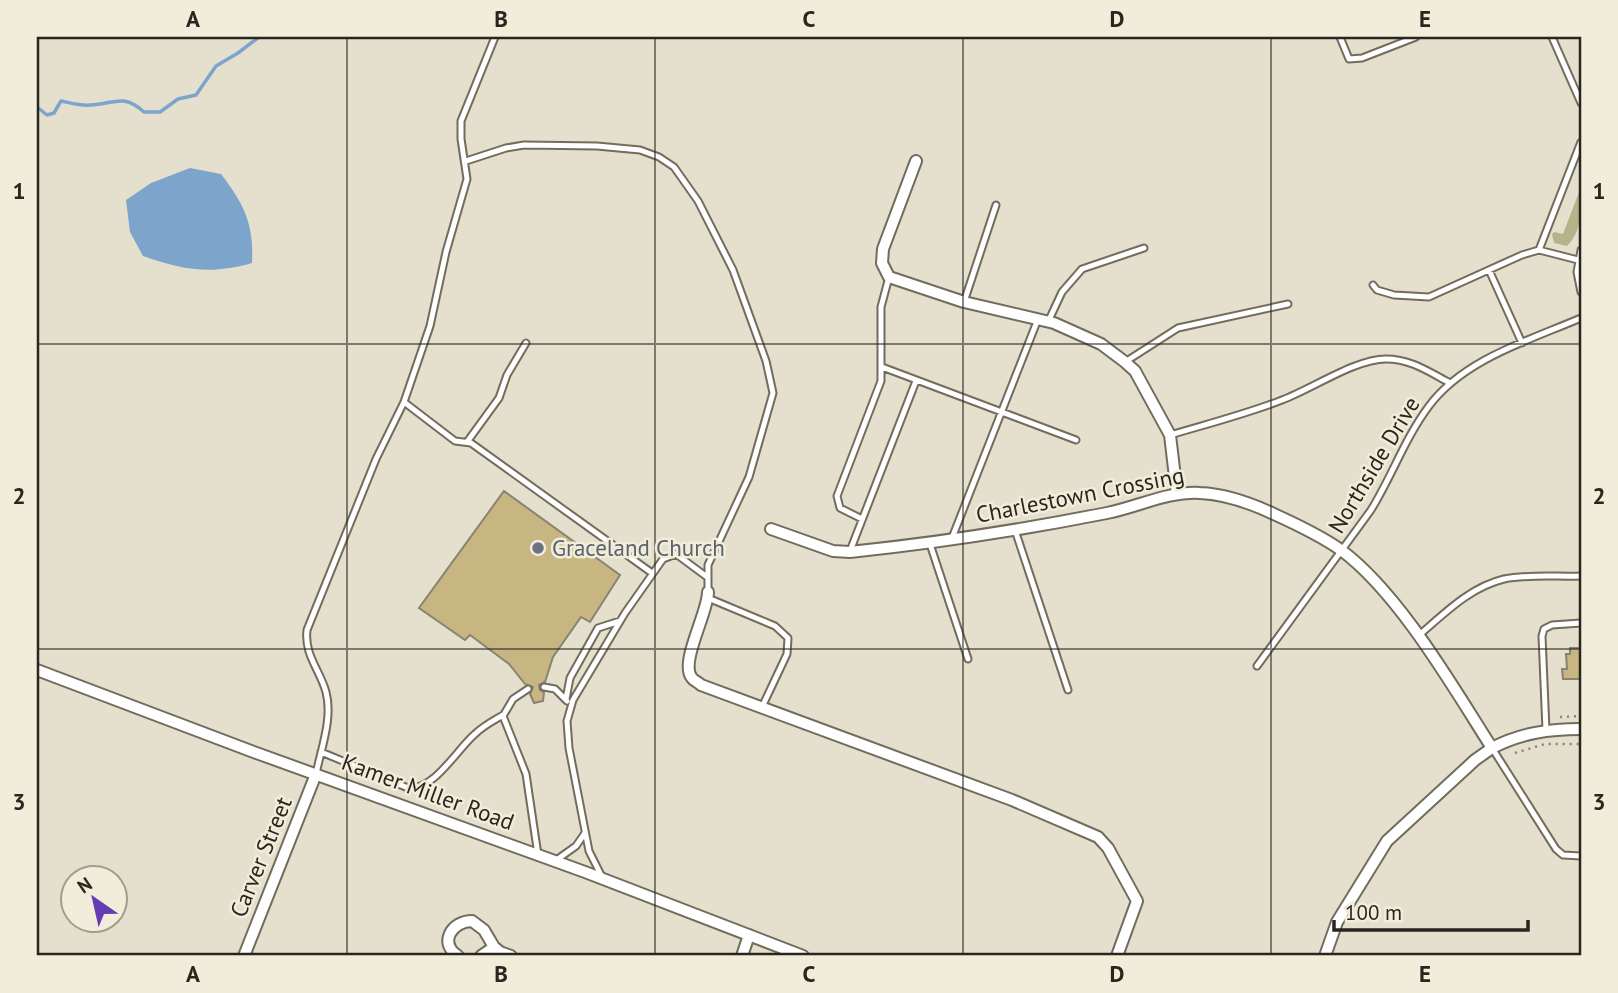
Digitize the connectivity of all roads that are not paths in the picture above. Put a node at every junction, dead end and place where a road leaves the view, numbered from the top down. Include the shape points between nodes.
1 (495, 37) edge
2 (1340, 37) edge
3 (1416, 37) edge
4 (1552, 37) edge
5 (1581, 103) edge
6 (1581, 142) edge
7 (466, 161) junction
8 (916, 161) dead end
9 (996, 205) dead end
10 (1144, 248) dead end
11 (1539, 250) junction
12 (1581, 250) edge
13 (1578, 260) junction
14 (1489, 270) junction
15 (889, 277) junction
16 (1373, 285) dead end
17 (1581, 292) edge
18 (964, 302) junction
19 (1288, 304) dead end
20 (1581, 318) edge
21 (1043, 320) junction
22 (1522, 343) junction
23 (526, 344) dead end
24 (1125, 362) junction
25 (882, 367) junction
26 (916, 381) junction
27 (1450, 383) junction
28 (404, 402) junction
29 (1001, 412) junction
30 (1170, 435) junction
31 (1076, 440) dead end
32 (467, 442) junction
33 (1177, 494) junction
34 (862, 520) junction
35 (771, 530) dead end
36 (1016, 530) junction
37 (951, 541) junction
38 (930, 544) junction
39 (1342, 551) junction
40 (850, 552) junction
41 (652, 573) junction
42 (1581, 576) edge
43 (707, 577) junction
44 (708, 595) junction
45 (620, 620) junction
46 (1581, 624) edge
47 (1418, 636) junction
48 (968, 659) dead end
49 (1257, 666) dead end
50 (37, 670) edge
51 (544, 687) dead end
52 (528, 689) dead end
53 (1068, 690) dead end
54 (566, 699) junction
55 (571, 706) junction
56 (762, 707) junction
57 (503, 715) junction
58 (1581, 729) edge
59 (1546, 730) junction
60 (1492, 748) junction
61 (321, 752) junction
62 (316, 774) junction
63 (585, 832) junction
64 (538, 855) junction
65 (1581, 856) edge
66 (555, 861) junction
67 (604, 879) junction
68 (749, 935) junction
69 (494, 947) junction
70 (244, 956) edge
71 (458, 956) edge
72 (481, 956) edge
73 (511, 956) edge
74 (742, 956) edge
75 (803, 956) edge
76 (1117, 956) edge
77 (1325, 956) edge

1 - 7 lane via 461,121
2 - 3 lane via 1349,59
4 - 5 lane
6 - 11 lane
7 - 28 lane via 467,179 430,326
7 - 43 lane via 524,145 640,150 674,167 698,201 733,270 774,393 749,477 708,565
8 - 15 street via 883,249
9 - 18 lane
10 - 21 lane via 1082,269
11 - 13 lane
11 - 14 lane
12 - 13 lane
13 - 17 lane
14 - 16 lane via 1429,297 1394,295
14 - 22 lane
15 - 18 street
15 - 25 lane via 881,307
18 - 21 street
19 - 24 lane via 1178,328
20 - 22 lane, Northside Drive
21 - 24 street via 1101,344
21 - 29 lane
22 - 27 lane, Northside Drive
23 - 32 lane via 507,374 499,398
24 - 30 street via 1135,371
25 - 26 lane
25 - 34 lane via 881,381 837,496 840,508
26 - 29 lane
26 - 34 lane
27 - 30 lane via 1402,360 1367,362 1283,400
27 - 39 lane, Northside Drive via 1417,423 1383,491
28 - 32 lane via 455,440
28 - 61 lane via 307,630 307,649 328,707
29 - 31 lane
29 - 37 lane
30 - 33 street
32 - 41 lane
33 - 36 street, Charlestown Crossing via 1111,513
33 - 39 street, Charlestown Crossing via 1198,492 1237,500 1294,523
34 - 40 lane
35 - 40 street, Charlestown Crossing via 833,551
36 - 37 street, Charlestown Crossing
36 - 53 lane
37 - 38 street, Charlestown Crossing
38 - 40 street, Charlestown Crossing
38 - 48 lane
39 - 47 street, Charlestown Crossing via 1381,588
39 - 49 lane, Northside Drive
41 - 43 lane via 663,559 676,554
41 - 45 lane
42 - 47 lane via 1518,578 1485,586 1455,604
43 - 44 lane
44 - 56 street via 692,644 691,678
44 - 56 lane via 775,626 788,638 787,654
45 - 54 lane via 598,628 570,678
45 - 55 lane
46 - 59 lane via 1544,629
47 - 60 street, Charlestown Crossing
50 - 62 street, Kamer Miller Road
51 - 54 lane via 555,689
52 - 57 lane via 513,699
54 - 55 lane
55 - 63 lane via 569,748
56 - 76 street via 1098,837 1137,901
57 - 61 lane via 474,734 429,782 415,789
57 - 64 lane via 526,774
58 - 59 street
59 - 60 street via 1513,737
60 - 65 lane via 1556,849 1563,855
60 - 77 street via 1387,841 1337,922
61 - 62 lane
62 - 64 street, Kamer Miller Road
62 - 70 street, Carver Street
63 - 66 lane via 576,846
63 - 67 lane
64 - 66 street, Kamer Miller Road
66 - 67 street, Kamer Miller Road
67 - 68 street, Kamer Miller Road
68 - 74 street
68 - 75 street, Kamer Miller Road
69 - 71 street via 478,925 465,921 448,934 448,944
69 - 72 street
69 - 73 street

